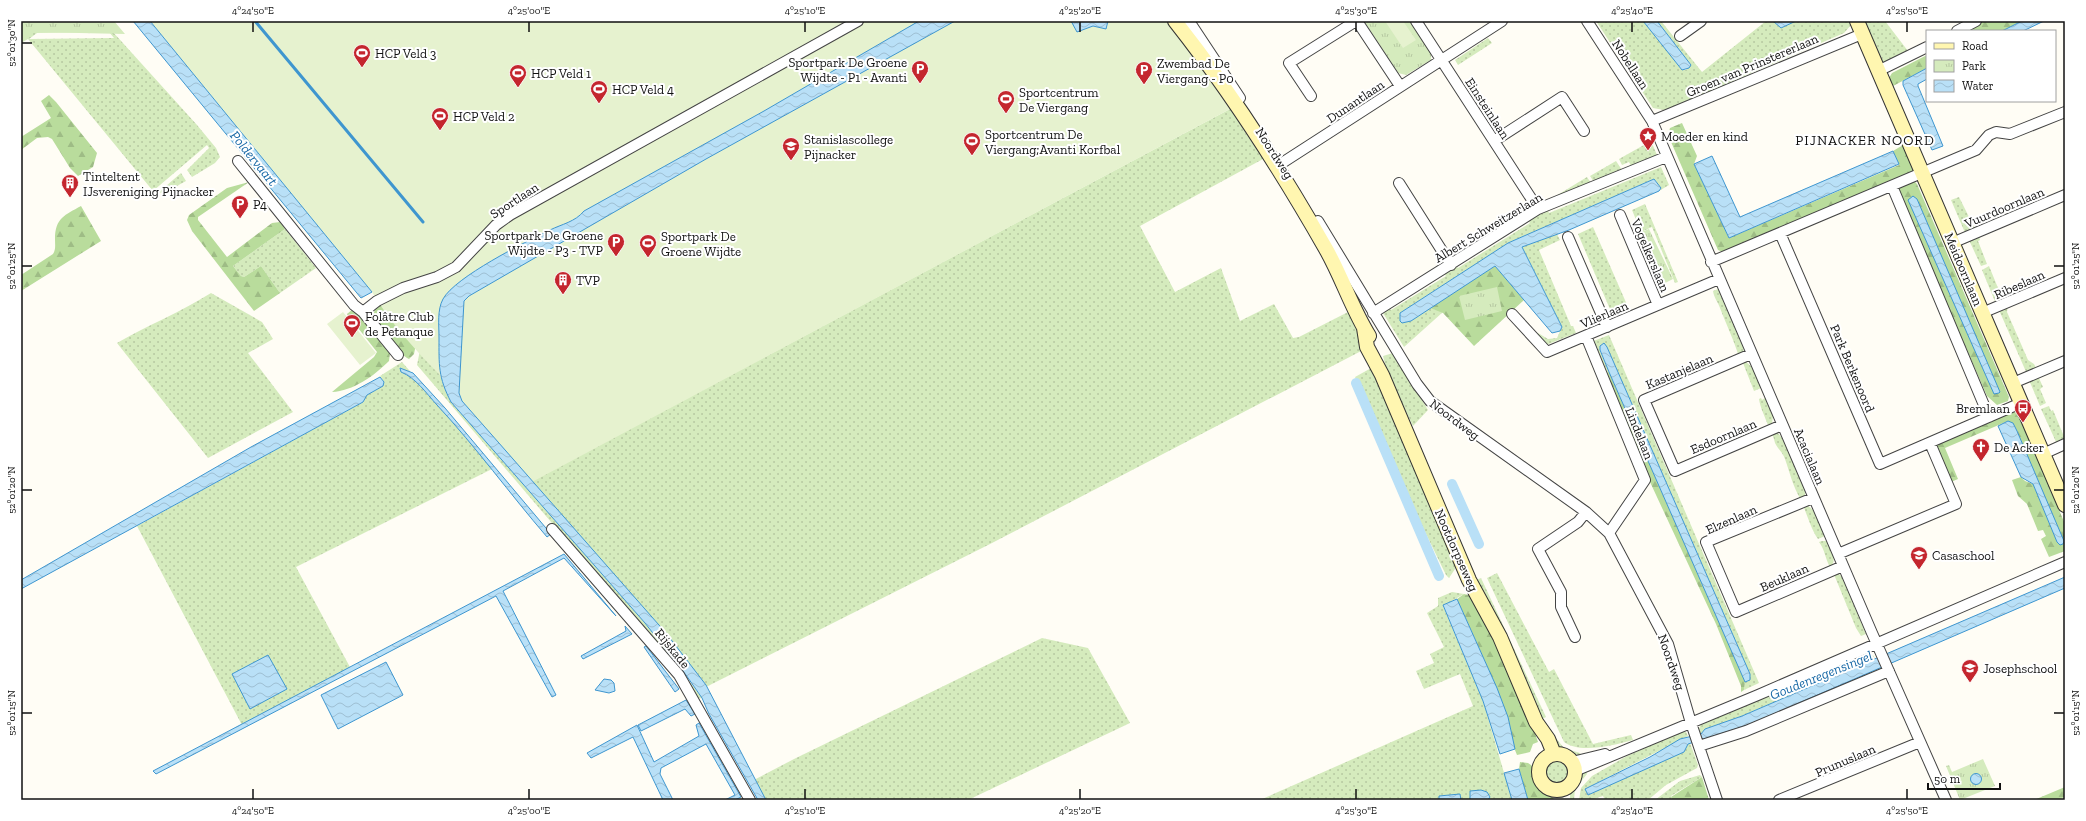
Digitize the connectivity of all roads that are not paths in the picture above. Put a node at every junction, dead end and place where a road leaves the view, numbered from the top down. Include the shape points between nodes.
1 (858, 21) edge
2 (1175, 21) edge
3 (1184, 21) edge
4 (1190, 21) edge
5 (1357, 21) edge
6 (1416, 21) edge
7 (1502, 21) edge
8 (1587, 21) edge
9 (1701, 21) edge
10 (1976, 21) edge
11 (1859, 27) edge
12 (1959, 30) edge
13 (1680, 36) dead end
14 (1926, 47) edge
15 (1442, 61) junction
16 (1878, 71) junction
17 (1400, 86) junction
18 (1311, 96) dead end
19 (2065, 112) edge
20 (1244, 118) junction
21 (1652, 121) junction
22 (1584, 131) dead end
23 (1494, 140) junction
24 (1666, 157) junction
25 (238, 161) dead end
26 (1282, 163) junction
27 (1922, 173) junction
28 (1399, 183) dead end
29 (1892, 186) junction
30 (2065, 195) edge
31 (1538, 209) junction
32 (1620, 215) dead end
33 (1780, 233) junction
34 (1568, 237) dead end
35 (1952, 243) junction
36 (1711, 262) junction
37 (1452, 265) junction
38 (2065, 278) edge
39 (1719, 279) junction
40 (1658, 305) junction
41 (363, 312) junction
42 (1374, 313) junction
43 (1982, 313) junction
44 (1512, 314) dead end
45 (1607, 327) junction
46 (1364, 328) joint
47 (1586, 336) junction
48 (1751, 354) junction
49 (398, 355) dead end
50 (2065, 360) edge
51 (2013, 383) junction
52 (2021, 403) junction
53 (1989, 417) junction
54 (1782, 425) junction
55 (1930, 443) junction
56 (2065, 444) edge
57 (2043, 454) junction
58 (1675, 471) joint
59 (1813, 498) junction
60 (2065, 505) edge
61 (1586, 512) junction
62 (552, 529) dead end
63 (1609, 533) junction
64 (1838, 554) junction
65 (2065, 562) edge
66 (1843, 566) junction
67 (1736, 612) joint
68 (1575, 638) dead end
69 (1876, 643) junction
70 (1887, 669) junction
71 (1691, 723) junction
72 (1697, 740) junction
73 (1920, 742) junction
74 (1550, 756) junction
75 (1573, 766) junction
76 (1562, 795) edge
77 (750, 800) edge
78 (1717, 800) edge
79 (1779, 800) edge
80 (1946, 800) edge

1 - 41 street, Sportlaan via 510,214 456,268 403,288 377,301
2 - 20 main road, Noordweg
3 - 20 main road, Noordweg
4 - 26 street, Noordweg
5 - 17 street
5 - 18 street via 1289,63
6 - 15 street, Einsteinlaan
7 - 15 street, Dunantlaan
8 - 21 street, Nobellaan
9 - 13 street
10 - 12 street
11 - 16 main road, Meidoornlaan
11 - 21 street, Groen van Prinstererlaan
14 - 16 street
15 - 17 street, Dunantlaan
15 - 23 street, Einsteinlaan
16 - 27 main road, Meidoornlaan
17 - 26 street, Dunantlaan
19 - 27 street via 2010,134 1996,132 1989,135 1976,150
20 - 46 main road, Noordweg via 1326,248
21 - 24 street, Acacialaan
22 - 23 street via 1562,97
23 - 31 street, Einsteinlaan
24 - 31 street, Albert Schweitzerlaan
24 - 36 street, Acacialaan
25 - 41 street via 349,299
26 - 42 street, Noordweg
27 - 29 street
27 - 35 main road, Meidoornlaan
28 - 37 street
29 - 33 street
29 - 53 street
30 - 35 street, Vuurdoornlaan
31 - 37 street, Albert Schweitzerlaan
32 - 40 street, Vogelkerslaan
33 - 36 street
33 - 55 street, Park Berkenoord via 1880,464
34 - 45 street
35 - 43 main road, Meidoornlaan
36 - 39 street, Acacialaan
37 - 42 street, Albert Schweitzerlaan
38 - 43 street, Ribeslaan
39 - 40 street, Vlierlaan
39 - 48 street, Acacialaan
40 - 45 street, Vlierlaan
41 - 49 street
42 - 61 street, Noordweg via 1430,401
43 - 51 main road, Meidoornlaan
44 - 47 street, Vlierlaan via 1547,352
45 - 47 street, Vlierlaan
46 - 74 main road, Nootdorpseweg via 1376,349 1382,375 1469,580 1500,637 1536,722 1548,739
47 - 63 street, Lindelaan via 1645,480
48 - 54 street, Acacialaan
48 - 58 street, Kastanjelaan via 1644,400
50 - 51 street
51 - 52 main road, Meidoornlaan
52 - 53 street, Park Berkenoord
52 - 57 main road, Meidoornlaan
53 - 55 street, Park Berkenoord
54 - 58 street, Esdoornlaan
54 - 59 street, Acacialaan
55 - 64 street via 1956,504
56 - 57 street
57 - 60 main road, Meidoornlaan
59 - 64 street, Acacialaan
59 - 67 street, Elzenlaan via 1706,542
61 - 63 street, Noordweg
61 - 68 street via 1578,522 1538,549 1561,592 1561,607
62 - 77 street, Rijskade via 679,675
63 - 71 street, Noordweg via 1668,644
64 - 66 street, Acacialaan
65 - 69 street
66 - 67 street, Beuklaan
66 - 69 street, Acacialaan
69 - 70 street, Acacialaan
69 - 71 street
70 - 72 street via 1746,731
70 - 73 street, Acacialaan
71 - 72 street, Noordweg
71 - 75 street
72 - 78 street, Noordweg
73 - 79 street, Prunuslaan
73 - 80 street, Acacialaan
74 - 75 main road via 1566,756
74 - 76 main road via 1540,764 1539,776 1546,787
75 - 76 main road via 1574,779

